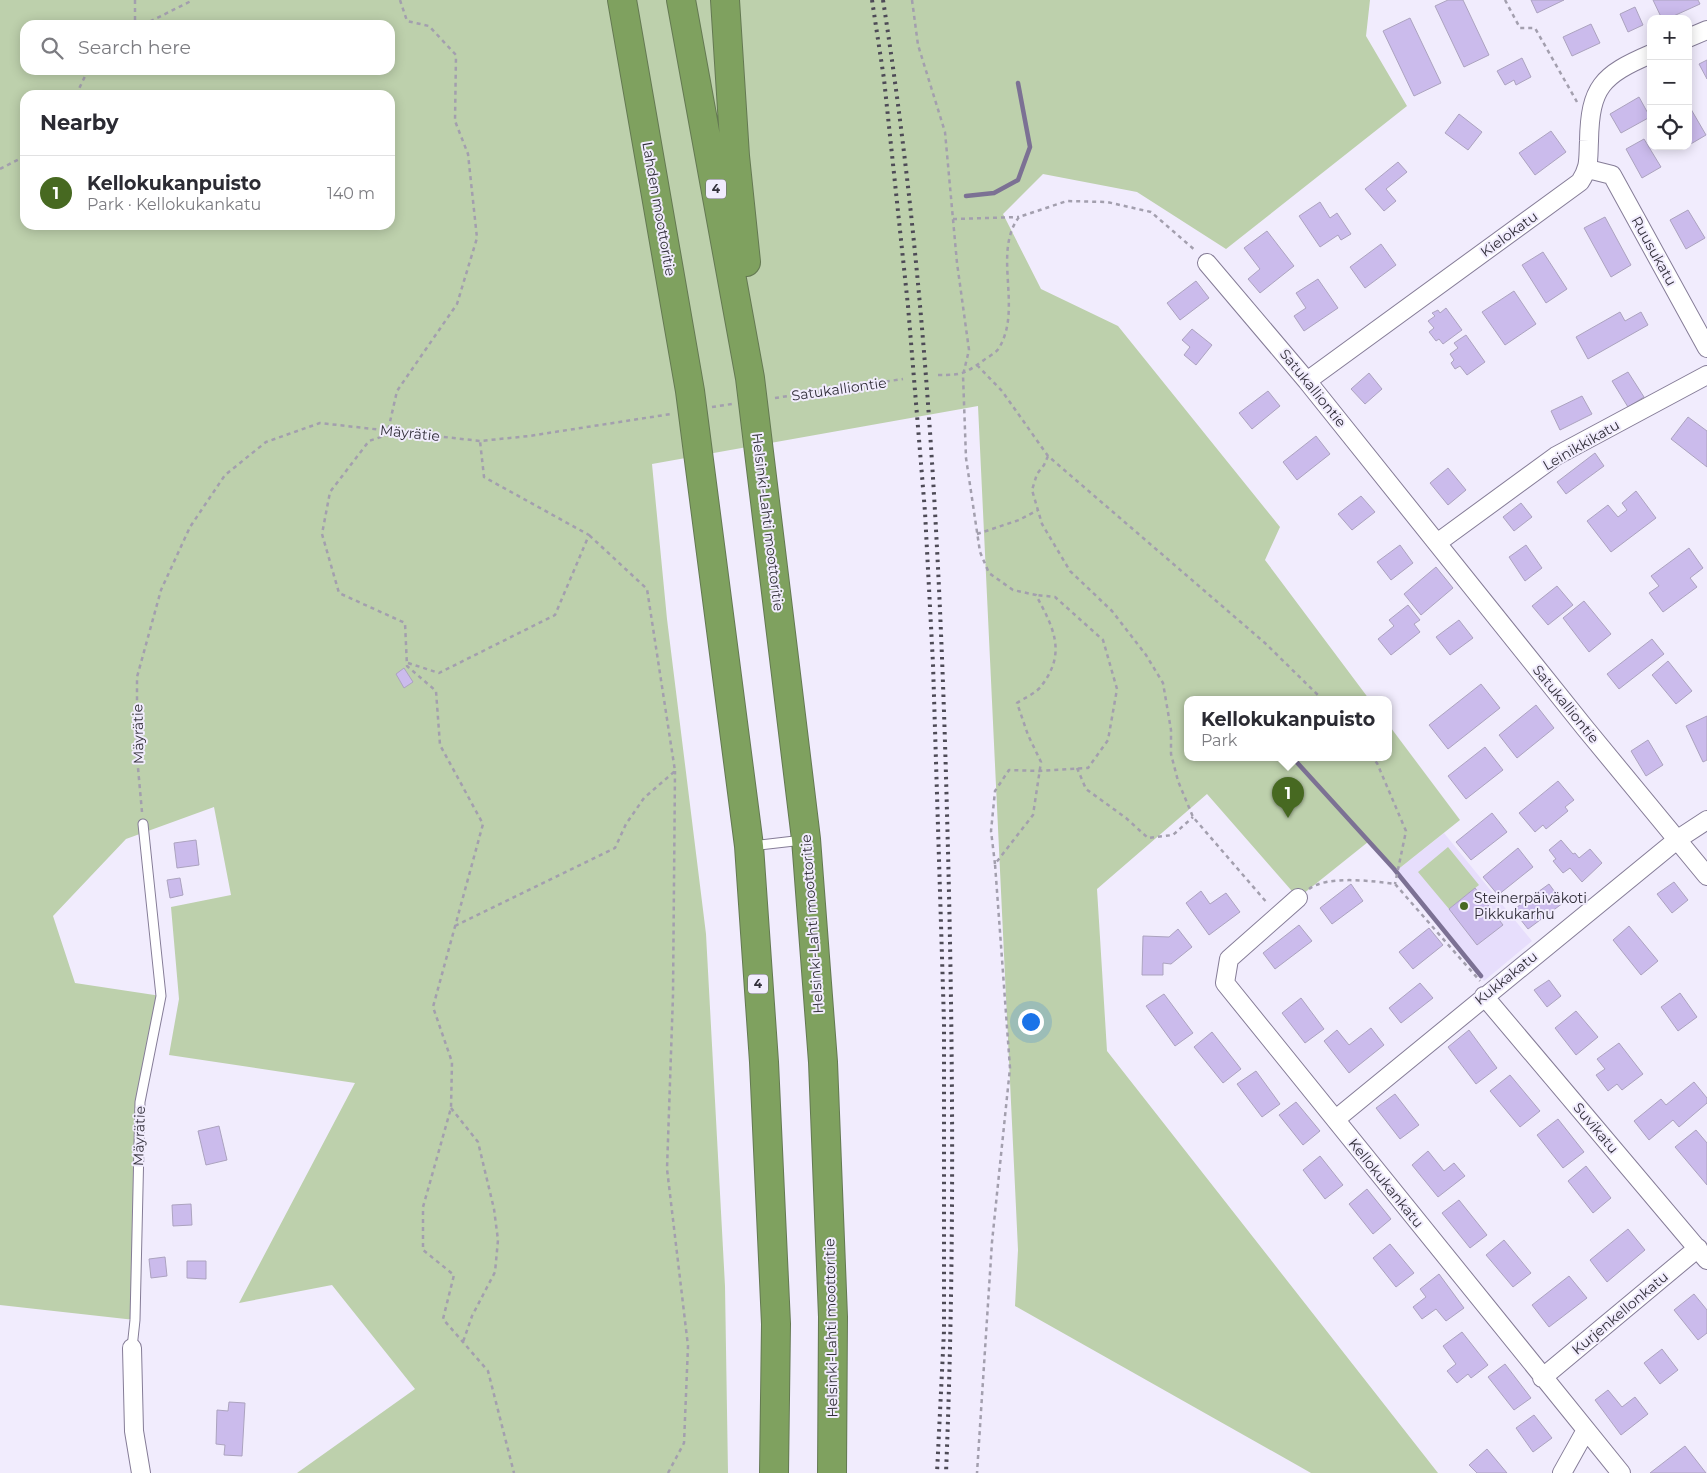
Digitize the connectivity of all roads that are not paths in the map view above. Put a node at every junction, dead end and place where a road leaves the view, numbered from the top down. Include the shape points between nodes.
1 (612, 0) edge
2 (622, 0) edge
3 (681, 0) edge
4 (724, 0) edge
5 (1707, 30) edge
6 (1692, 36) edge
7 (1647, 56) edge
8 (644, 118) junction
9 (1588, 169) junction
10 (1207, 263) road end
11 (1707, 348) edge
12 (1707, 375) edge
13 (750, 378) junction
14 (1307, 380) junction
15 (1437, 543) junction
16 (1707, 820) edge
17 (143, 824) road end
18 (806, 839) junction
19 (1678, 839) junction
20 (749, 846) junction
21 (1707, 876) edge
22 (1298, 898) road end
23 (1487, 994) junction
24 (1336, 1119) junction
25 (1702, 1254) edge
26 (132, 1348) joint
27 (1542, 1378) junction
28 (1586, 1430) junction
29 (141, 1473) edge
30 (774, 1473) edge
31 (832, 1473) edge
32 (1562, 1473) edge
33 (1621, 1473) edge

1 - 8 highway
2 - 8 highway, Lahden moottoritie / 4
3 - 13 highway, 4
4 - 13 highway via 747,276
5 - 6 street
7 - 9 street via 1621,67 1600,86 1590,110
8 - 20 highway, Lahden moottoritie / 4 via 690,413
9 - 11 street, Ruusukatu via 1612,175
9 - 14 street, Kielokatu via 1580,182
10 - 14 street, Satukalliontie
12 - 15 street, Leinikkikatu via 1556,456
13 - 18 highway, Helsinki-Lahti moottoritie / 4
14 - 15 street, Satukalliontie
15 - 19 street, Satukalliontie
16 - 19 street, Kukkakatu
17 - 26 lane, Mäyrätie via 161,996 140,1102
18 - 20 lane
18 - 31 highway, Helsinki-Lahti moottoritie / 4 via 824,1092 833,1317
19 - 21 street, Satukalliontie
19 - 23 street, Kukkakatu
20 - 30 highway, 4 via 764,1062 776,1314
22 - 24 street, Kellokukankatu via 1229,959 1225,983
23 - 24 street, Kukkakatu
23 - 25 street, Suvikatu
24 - 27 street, Kellokukankatu
25 - 27 street, Kurjenkellonkatu
26 - 29 street, Mäyrätie via 134,1431
27 - 28 street, Kellokukankatu
28 - 32 street
28 - 33 street, Kellokukankatu

